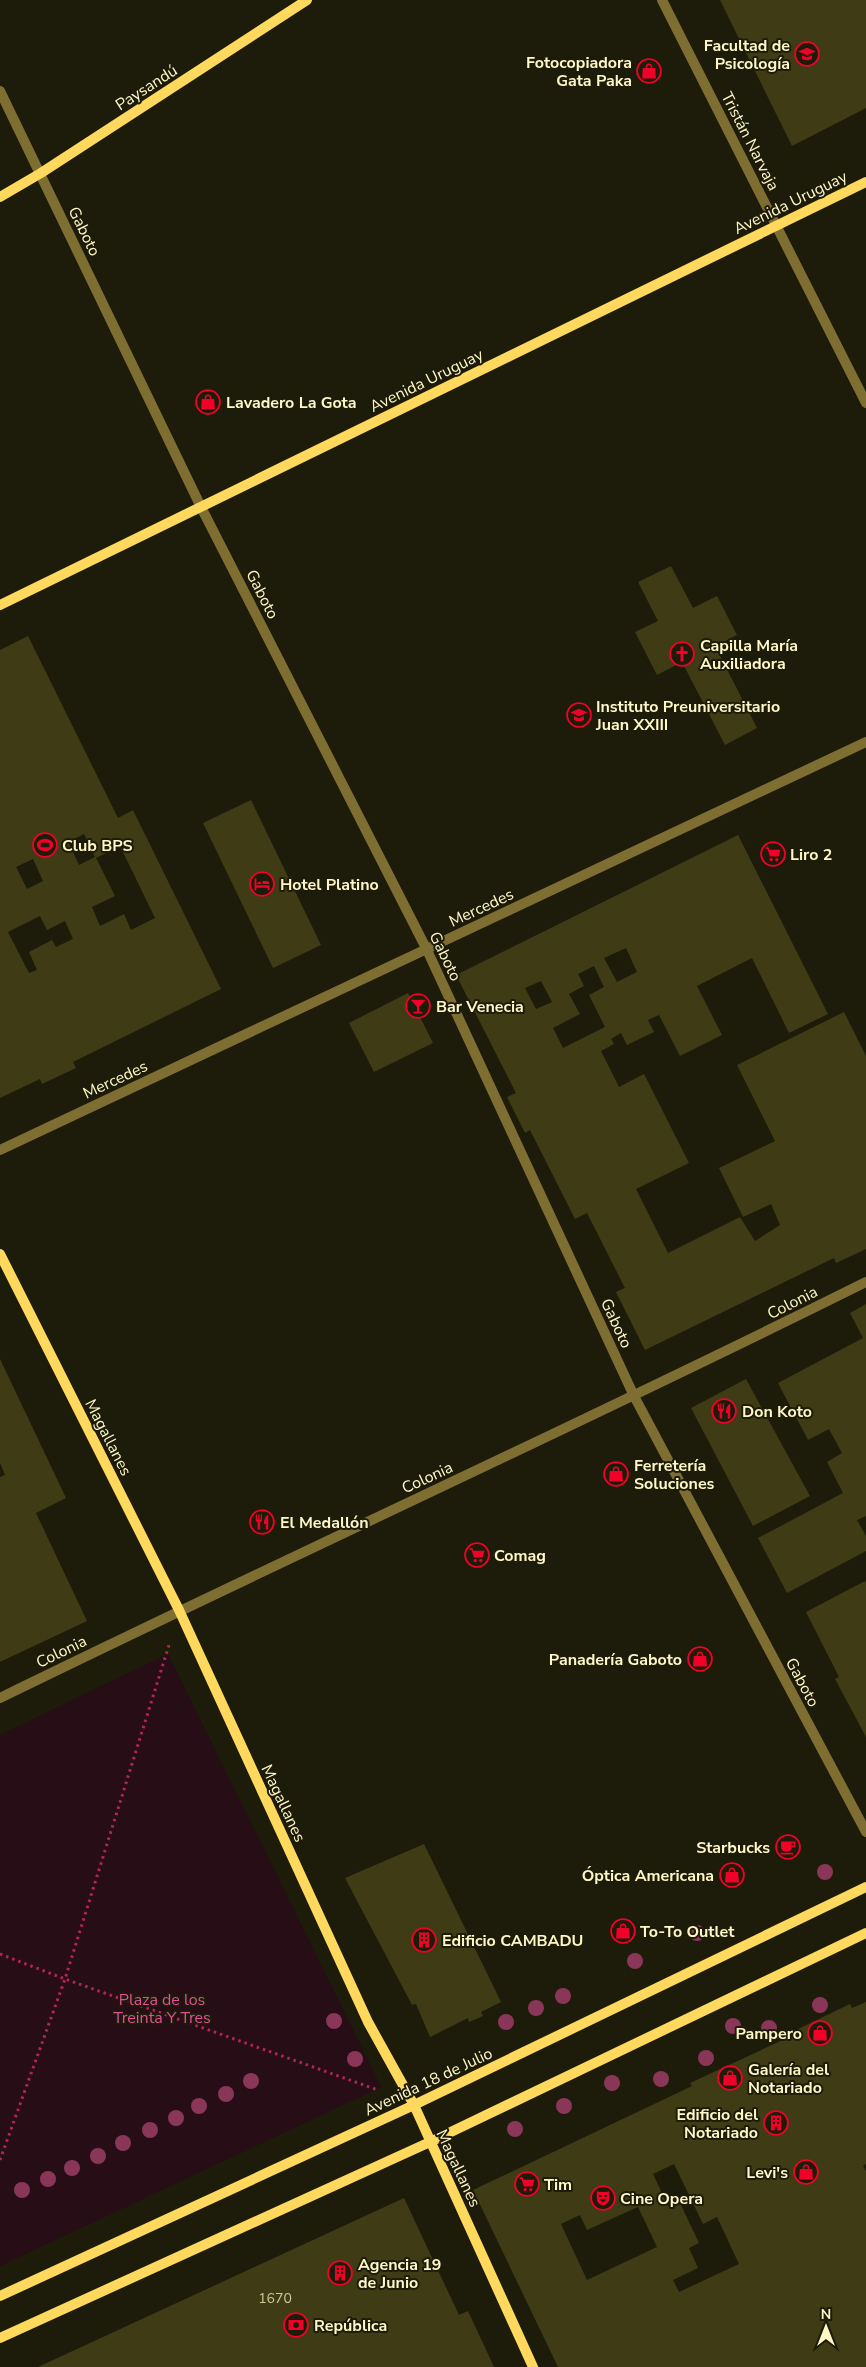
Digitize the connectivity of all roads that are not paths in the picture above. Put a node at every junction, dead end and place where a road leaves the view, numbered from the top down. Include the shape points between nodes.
1 (307, 0) edge
2 (662, 0) edge
3 (0, 91) edge
4 (41, 173) junction
5 (866, 182) edge
6 (0, 196) edge
7 (777, 225) junction
8 (866, 403) edge
9 (201, 507) junction
10 (0, 605) edge
11 (866, 742) edge
12 (427, 950) junction
13 (0, 1150) edge
14 (0, 1254) edge
15 (866, 1282) edge
16 (634, 1396) junction
17 (179, 1610) junction
18 (0, 1698) edge
19 (866, 1832) edge
20 (866, 1888) edge
21 (866, 1933) edge
22 (414, 2104) junction
23 (430, 2142) junction
24 (0, 2296) edge
25 (0, 2338) edge
26 (533, 2367) edge

1 - 4 street, Paysandú
2 - 7 street, Tristán Narvaja
3 - 4 street, Gaboto
4 - 6 street, Paysandú
4 - 9 street, Gaboto
5 - 7 street, Avenida Uruguay
7 - 8 street, Tristán Narvaja
7 - 9 street, Avenida Uruguay
9 - 10 street, Avenida Uruguay
9 - 12 street, Gaboto
11 - 12 street, Mercedes
12 - 13 street, Mercedes
12 - 16 street, Gaboto
14 - 17 street, Magallanes
15 - 16 street, Colonia
16 - 17 street, Colonia
16 - 19 street, Gaboto
17 - 18 street, Colonia
17 - 22 street, Magallanes via 368,2022
20 - 22 street, Avenida 18 de Julio
21 - 23 street
22 - 23 street, Magallanes
22 - 24 street, Avenida 18 de Julio
23 - 25 street
23 - 26 street, Magallanes

